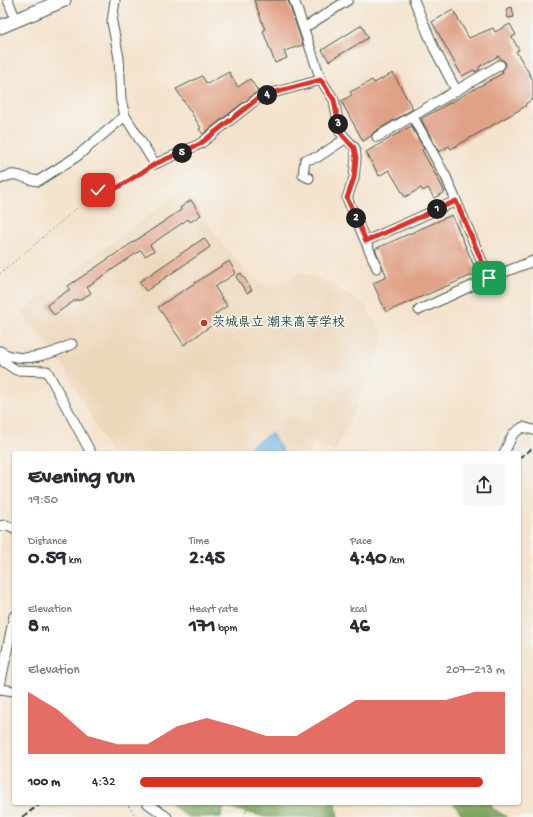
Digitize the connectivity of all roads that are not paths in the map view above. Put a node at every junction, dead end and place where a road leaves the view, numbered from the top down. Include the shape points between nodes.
1 (8, 0) edge
2 (64, 0) edge
3 (115, 0) edge
4 (294, 0) edge
5 (348, 0) edge
6 (414, 0) edge
7 (16, 20) junction
8 (0, 27) edge
9 (304, 28) junction
10 (500, 65) dead end
11 (321, 80) junction
12 (456, 90) junction
13 (125, 116) junction
14 (413, 117) junction
15 (378, 137) dead end
16 (345, 139) junction
17 (308, 178) dead end
18 (0, 179) edge
19 (456, 201) junction
20 (366, 241) junction
21 (533, 261) edge
22 (377, 268) dead end
23 (489, 278) junction
24 (420, 310) dead end
25 (72, 344) dead end
26 (1, 352) edge
27 (533, 430) edge
28 (90, 451) edge
29 (505, 451) edge
30 (0, 526) edge
31 (12, 528) edge
32 (12, 626) edge
33 (0, 686) edge
34 (0, 690) edge
35 (12, 691) edge
36 (150, 805) edge
37 (167, 817) edge

1 - 7 street
2 - 7 highway
3 - 13 street via 112,22 119,58 121,100
4 - 9 street
5 - 9 street
6 - 12 street via 434,48
7 - 8 highway
9 - 11 street
10 - 12 street
11 - 13 street via 261,96 200,144 155,164
11 - 16 street via 334,100 340,132
12 - 14 street
13 - 18 street via 76,157 38,182 15,173
14 - 15 street
14 - 19 street via 446,177
16 - 17 street via 318,157 305,160 303,175
16 - 20 street via 354,148 356,158 354,178 347,198
19 - 20 street
19 - 23 street
20 - 22 street
21 - 23 street
23 - 24 street
25 - 26 street via 40,356 20,358
26 - 28 street via 4,362 16,370 47,371
27 - 29 street via 524,427 513,434
30 - 31 street
32 - 33 street
34 - 35 street
36 - 37 street

